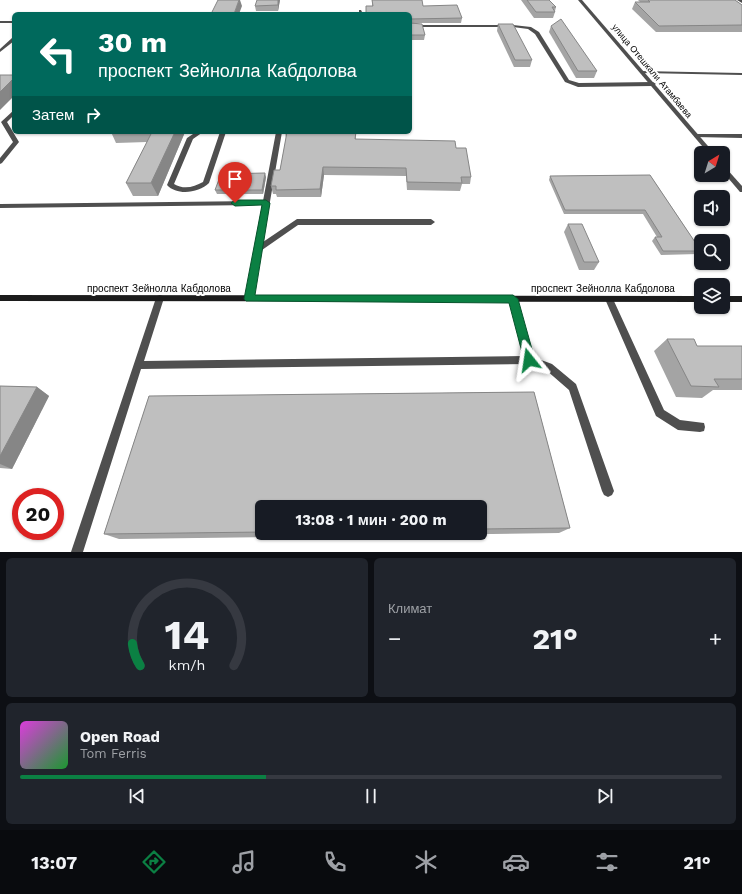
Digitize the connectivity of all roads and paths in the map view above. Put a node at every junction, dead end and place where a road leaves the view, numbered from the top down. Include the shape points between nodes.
1 (580, 0) edge
2 (739, 0) edge
3 (742, 2) edge
4 (0, 22) edge
5 (12, 22) edge
6 (412, 26) edge
7 (12, 40) edge
8 (0, 51) edge
9 (642, 72) junction
10 (742, 74) edge
11 (652, 84) junction
12 (12, 114) edge
13 (197, 134) edge
14 (222, 134) edge
15 (279, 134) edge
16 (697, 136) junction
17 (742, 136) edge
18 (705, 146) edge
19 (0, 162) edge
20 (730, 176) edge
21 (742, 190) edge
22 (266, 203) junction
23 (0, 206) edge
24 (431, 222) dead end
25 (258, 249) junction
26 (0, 298) edge
27 (160, 298) junction
28 (249, 299) junction
29 (513, 299) junction
30 (609, 299) junction
31 (694, 299) edge
32 (730, 299) edge
33 (742, 299) edge
34 (529, 360) junction
35 (138, 365) junction
36 (700, 427) dead end
37 (608, 491) dead end
38 (77, 552) edge

1 - 9 street, улица Отешкали Атамбаева
2 - 3 street
4 - 5 street
6 - 11 street via 529,28 537,33 567,81 578,84
7 - 8 street
9 - 10 street
9 - 11 street, улица Отешкали Атамбаева
11 - 16 street, улица Отешкали Атамбаева
12 - 19 street via 4,122 16,142
13 - 14 street via 190,138 170,185 175,189 196,189 206,183
15 - 22 street
16 - 17 street
16 - 18 street, улица Отешкали Атамбаева
20 - 21 street
22 - 23 street
22 - 25 street
24 - 25 street via 297,222
25 - 28 street
26 - 27 main road, проспект Зейнолла Кабдолова
27 - 28 main road, проспект Зейнолла Кабдолова
27 - 35 street
28 - 29 main road, проспект Зейнолла Кабдолова
29 - 30 main road, проспект Зейнолла Кабдолова
29 - 34 street
30 - 31 main road, проспект Зейнолла Кабдолова
30 - 36 street via 660,413 678,425
32 - 33 main road
34 - 35 street
34 - 37 street via 549,367 573,387
35 - 38 street

